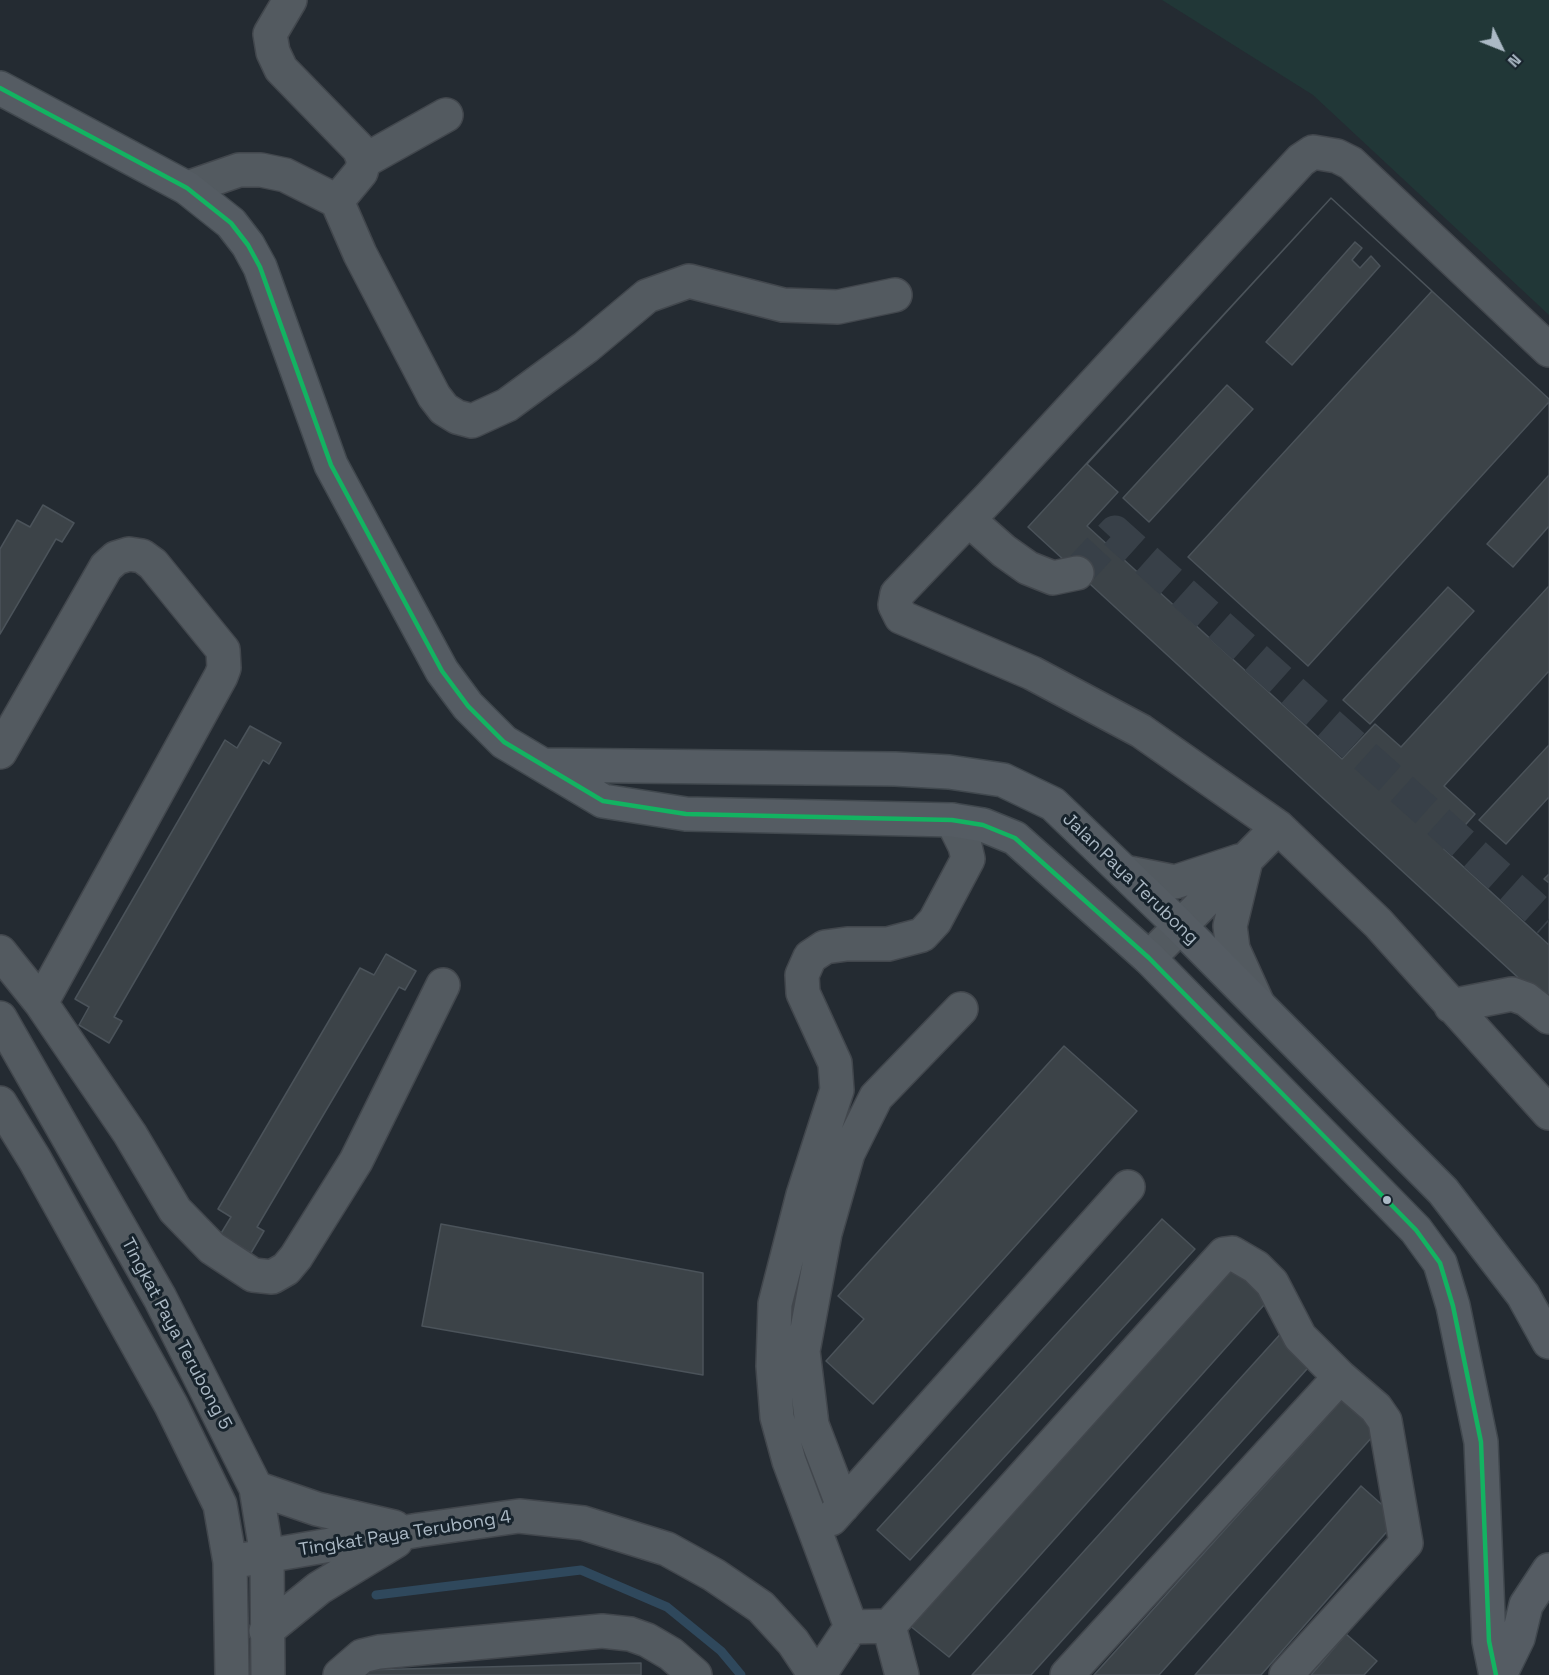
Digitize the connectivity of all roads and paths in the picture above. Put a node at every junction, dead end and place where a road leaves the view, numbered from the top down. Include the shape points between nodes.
1 (290, 0) edge
2 (0, 88) edge
3 (446, 116) dead end
4 (364, 161) junction
5 (187, 188) junction
6 (337, 201) junction
7 (895, 295) dead end
8 (1549, 350) edge
9 (969, 520) junction
10 (1077, 573) tunnel mouth
11 (0, 752) edge
12 (540, 765) junction
13 (952, 820) junction
14 (1278, 827) junction
15 (1247, 858) junction
16 (1124, 872) junction
17 (1180, 926) junction
18 (0, 952) edge
19 (1149, 958) junction
20 (443, 985) dead end
21 (41, 1003) junction
22 (1258, 1004) junction
23 (1451, 1006) junction
24 (961, 1009) dead end
25 (1549, 1017) edge
26 (0, 1018) edge
27 (1549, 1113) edge
28 (5, 1120) edge
29 (1128, 1187) dead end
30 (1549, 1342) edge
31 (1340, 1377) junction
32 (256, 1488) junction
33 (843, 1506) junction
34 (419, 1530) junction
35 (816, 1535) junction
36 (267, 1556) junction
37 (230, 1562) junction
38 (1549, 1570) edge
39 (889, 1626) junction
40 (851, 1627) junction
41 (266, 1631) junction
42 (232, 1675) edge
43 (268, 1675) edge
44 (340, 1675) edge
45 (695, 1675) edge
46 (817, 1675) edge
47 (902, 1675) edge
48 (1067, 1675) edge
49 (1286, 1675) edge
50 (1498, 1675) edge

1 - 4 street via 270,34 273,52 281,69 359,149
2 - 5 main road
3 - 4 street
4 - 6 street via 361,172
5 - 6 street via 239,170 261,170 285,175
5 - 12 main road via 231,223 260,267 331,465 442,671 468,706 504,742
6 - 7 street via 360,254 434,396 457,417 472,421 507,405 647,296 689,281 783,305 838,308
8 - 9 street via 1351,163 1313,152 1301,160
9 - 10 street via 1028,568 1053,578
9 - 14 street via 897,594 895,605 900,617 1032,673 1141,731
11 - 21 street via 106,567 116,558 142,556 153,564 223,650 224,668 220,676
12 - 13 main road via 603,801 686,814
12 - 16 main road, Jalan Paya Terubong via 895,769 1003,780 1053,804
13 - 19 main road via 983,825 1015,838
13 - 35 street via 968,859 935,921 921,935 888,944 825,947 810,957 802,975 803,993 835,1063 837,1090 803,1195 775,1304 773,1366 777,1417
14 - 15 street
14 - 23 street via 1378,923
15 - 16 street via 1174,882
15 - 17 street
15 - 22 street via 1230,926 1233,949
16 - 17 main road, Jalan Paya Terubong
17 - 19 street
17 - 22 main road, Jalan Paya Terubong
18 - 21 street
19 - 50 main road via 1416,1230 1440,1263 1453,1306 1481,1442 1489,1641
20 - 21 street via 356,1161 296,1257 286,1269 272,1276 253,1275 212,1248 175,1210
22 - 30 main road, Jalan Paya Terubong via 1443,1191 1523,1295
23 - 25 street via 1512,994 1527,999
23 - 27 street
24 - 33 street via 876,1097 848,1153 825,1233 803,1351 812,1425
26 - 32 street, Tingkat Paya Terubong 5 via 160,1298
28 - 37 street via 171,1405 220,1505
29 - 33 street
31 - 39 street via 1300,1337 1272,1283 1240,1256 1224,1254
31 - 48 street
31 - 49 street via 1385,1420 1406,1543
32 - 34 street via 361,1521
32 - 36 street, Tingkat Paya Terubong 5
33 - 35 street
34 - 36 street, Tingkat Paya Terubong 4
34 - 41 street via 387,1545 319,1588
34 - 46 street, Tingkat Paya Terubong 4 via 519,1516 584,1523 667,1549 760,1607
35 - 40 street
36 - 37 street, Tingkat Paya Terubong 4
36 - 41 street, Tingkat Paya Terubong 5
37 - 42 street
38 - 50 main road via 1526,1605 1518,1638
39 - 40 street
39 - 47 street
40 - 46 street
41 - 43 street, Tingkat Paya Terubong 5
44 - 45 street via 362,1656 379,1652 602,1630 647,1640

